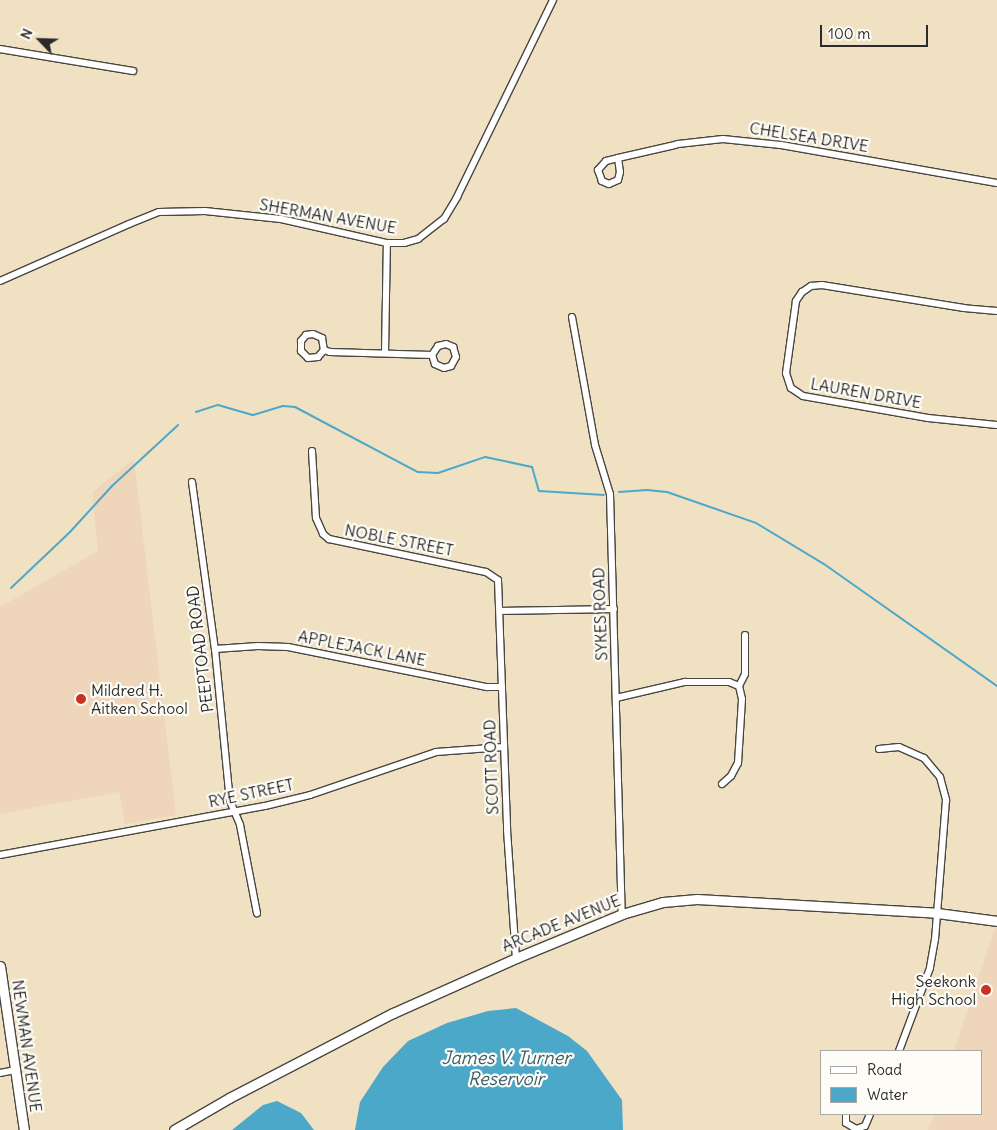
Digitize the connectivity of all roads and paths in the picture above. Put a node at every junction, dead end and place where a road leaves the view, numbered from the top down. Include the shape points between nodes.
1 (553, 0) edge
2 (0, 49) edge
3 (133, 71) dead end
4 (618, 158) dead end
5 (997, 183) edge
6 (387, 243) junction
7 (0, 281) edge
8 (997, 311) edge
9 (572, 317) dead end
10 (324, 350) junction
11 (385, 353) junction
12 (432, 355) dead end
13 (997, 425) edge
14 (312, 451) dead end
15 (192, 482) dead end
16 (494, 576) joint
17 (614, 609) junction
18 (500, 611) junction
19 (745, 635) dead end
20 (215, 649) junction
21 (738, 686) junction
22 (502, 687) junction
23 (616, 698) junction
24 (504, 747) junction
25 (879, 749) dead end
26 (722, 784) dead end
27 (235, 812) junction
28 (0, 855) edge
29 (257, 913) dead end
30 (937, 913) junction
31 (622, 914) junction
32 (997, 920) edge
33 (516, 958) junction
34 (0, 966) edge
35 (899, 1050) edge
36 (16, 1070) junction
37 (0, 1072) edge
38 (846, 1115) edge
39 (870, 1115) edge
40 (24, 1130) edge
41 (174, 1130) edge

1 - 6 street, SHERMAN AVENUE via 444,219 418,239
2 - 3 street
4 - 5 street, CHELSEA DRIVE via 692,142 745,140
6 - 7 street, SHERMAN AVENUE via 281,219 206,211 159,212
6 - 11 street
8 - 13 street, LAUREN DRIVE via 811,286 796,302 786,373 791,388 803,396 928,418
9 - 17 street, SYKES ROAD via 595,445 610,494
10 - 10 street via 324,340 316,334 306,335 301,341 301,351 308,358 318,357
10 - 11 street
11 - 12 street
14 - 16 street, NOBLE STREET via 316,518 329,539
15 - 20 street, PEEPTOAD ROAD
16 - 18 street, SCOTT ROAD via 499,586
17 - 18 street
17 - 23 street, SYKES ROAD
18 - 22 street, SCOTT ROAD
19 - 21 street via 744,674
20 - 22 street, APPLEJACK LANE via 288,647 488,687
20 - 27 street, PEEPTOAD ROAD via 230,801
21 - 23 street via 729,682 685,682
21 - 26 street via 742,699 738,763 732,776
22 - 24 street, SCOTT ROAD
23 - 31 street, SYKES ROAD
24 - 27 street, RYE STREET via 436,752 310,795
24 - 33 street, SCOTT ROAD via 506,830
25 - 30 street via 899,747 924,758 940,777 946,800
27 - 28 street, RYE STREET
27 - 29 street, PEEPTOAD ROAD
30 - 31 main road, ARCADE AVENUE via 697,899 663,902
30 - 32 main road, ARCADE AVENUE
30 - 35 street via 930,968
31 - 33 main road, ARCADE AVENUE
33 - 41 main road, ARCADE AVENUE via 338,1040
34 - 36 main road, NEWMAN AVENUE
36 - 37 street
36 - 40 main road, NEWMAN AVENUE
38 - 39 street via 846,1123 856,1129 865,1126

